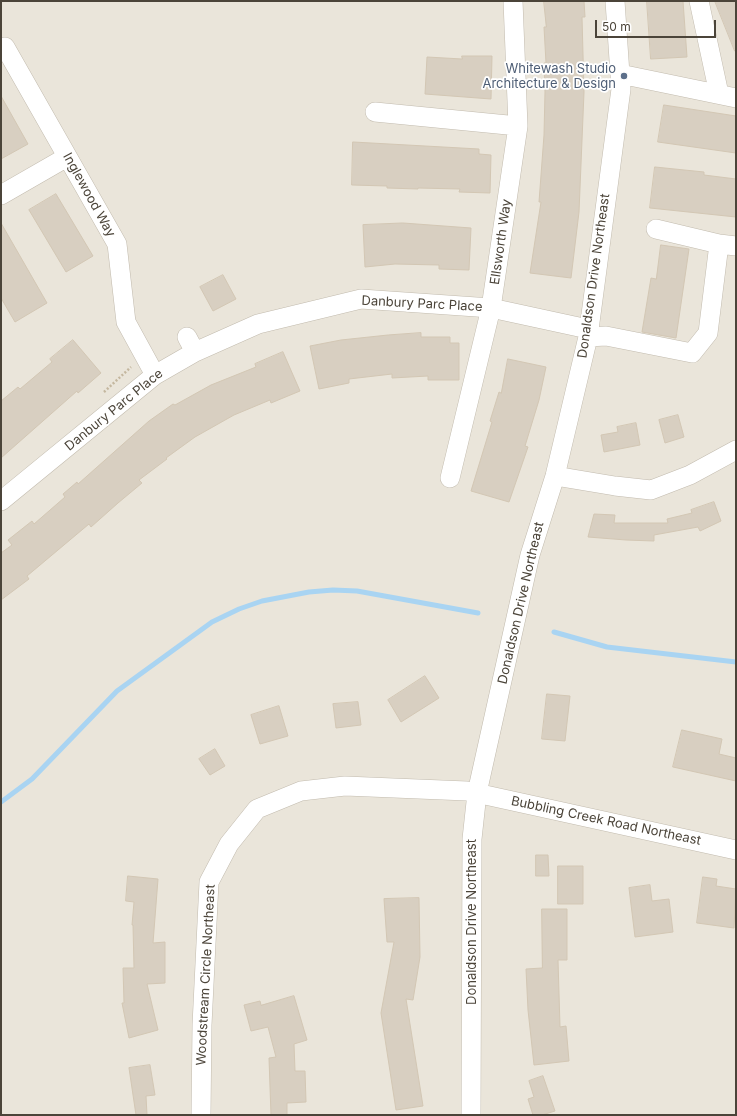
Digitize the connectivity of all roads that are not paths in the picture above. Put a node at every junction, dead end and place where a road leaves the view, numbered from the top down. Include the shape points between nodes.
1 (514, 1) edge
2 (615, 1) edge
3 (699, 1) edge
4 (5, 47) dead end
5 (620, 74) junction
6 (728, 96) edge
7 (375, 112) dead end
8 (518, 126) junction
9 (67, 157) junction
10 (1, 195) edge
11 (656, 229) dead end
12 (728, 245) edge
13 (491, 308) junction
14 (588, 333) junction
15 (155, 375) junction
16 (736, 450) edge
17 (555, 476) junction
18 (450, 478) dead end
19 (1, 501) edge
20 (477, 793) junction
21 (736, 850) edge
22 (201, 1115) edge
23 (471, 1115) edge

1 - 8 street, Ellsworth Way
2 - 5 street, Donaldson Drive Northeast
3 - 6 street
4 - 9 street, Inglewood Way
5 - 6 street
5 - 14 street, Donaldson Drive Northeast
7 - 8 street
8 - 13 street, Ellsworth Way
9 - 10 street
9 - 15 street, Inglewood Way via 117,244 126,322
11 - 12 street
12 - 14 street, Danbury Parc Place via 708,333 692,352
13 - 14 street, Danbury Parc Place
13 - 15 street, Danbury Parc Place via 361,299 258,324 191,345
13 - 18 street, Ellsworth Way
14 - 17 street, Donaldson Drive Northeast
15 - 19 street, Danbury Parc Place
16 - 17 street via 690,475 651,490
17 - 20 street, Donaldson Drive Northeast via 530,555
20 - 21 street, Bubbling Creek Road Northeast
20 - 22 street, Woodstream Circle Northeast via 467,790 345,786 301,791 257,809 229,844 209,882 202,1025
20 - 23 street, Donaldson Drive Northeast via 472,840

